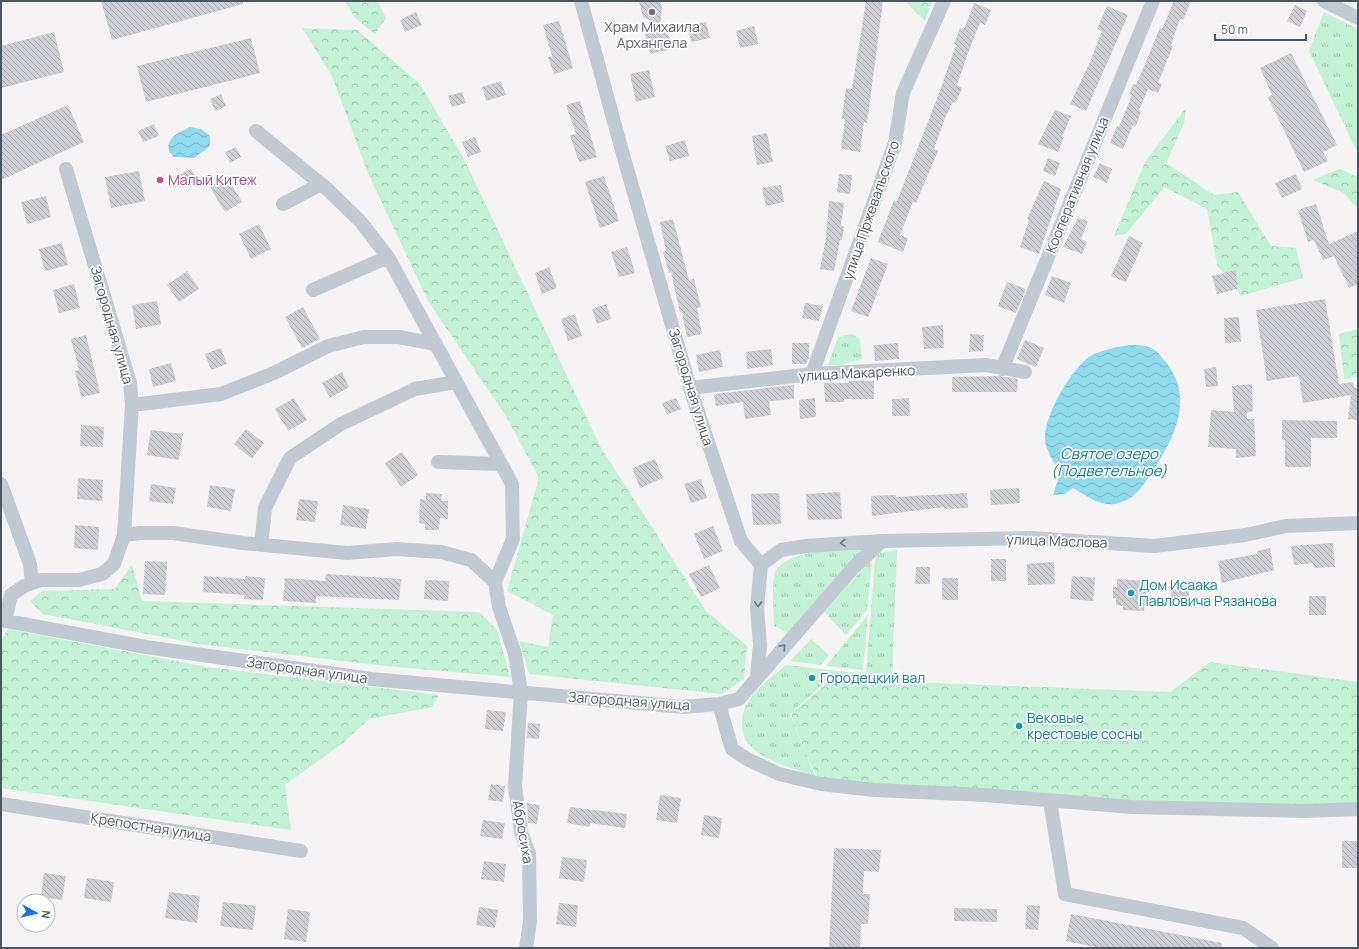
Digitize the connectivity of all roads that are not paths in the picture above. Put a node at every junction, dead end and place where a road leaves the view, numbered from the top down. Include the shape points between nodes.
1 (581, 1) edge
2 (944, 1) edge
3 (1152, 1) edge
4 (1324, 1) edge
5 (1358, 18) edge
6 (256, 131) dead end
7 (66, 169) dead end
8 (321, 184) junction
9 (283, 204) dead end
10 (388, 257) junction
11 (312, 290) dead end
12 (436, 344) junction
13 (1002, 369) junction
14 (1025, 372) dead end
15 (812, 374) junction
16 (456, 382) junction
17 (690, 388) junction
18 (132, 405) junction
19 (438, 462) dead end
20 (501, 464) junction
21 (1, 484) edge
22 (1358, 523) edge
23 (124, 535) junction
24 (882, 541) junction
25 (261, 545) junction
26 (760, 565) junction
27 (495, 582) junction
28 (32, 583) junction
29 (3, 620) edge
30 (757, 676) junction
31 (521, 692) junction
32 (719, 704) junction
33 (1050, 801) junction
34 (1, 804) edge
35 (1358, 809) edge
36 (301, 851) dead end
37 (526, 948) edge
38 (1272, 948) edge

1 - 17 street, Загородная улица
2 - 15 street, улица Пржевальского via 902,92 896,142
3 - 13 street, Кооперативная улица
4 - 5 street
6 - 8 street
7 - 18 street, Загородная улица via 130,382
8 - 9 street
8 - 10 street via 360,221
10 - 11 street
10 - 12 street
12 - 16 street
12 - 18 street via 399,337 364,337 328,346 274,373 221,394
13 - 14 street, улица Макаренко
13 - 15 street, улица Макаренко via 986,366
15 - 17 street, улица Макаренко
16 - 20 street
16 - 25 street via 415,388 341,424 290,458 265,508
17 - 26 street, Загородная улица via 741,541
18 - 23 street, Загородная улица
19 - 20 street
20 - 27 street via 512,484 513,539
21 - 28 street via 30,564
22 - 24 street, улица Маслова via 1286,526 1245,535 1154,546 1031,538
23 - 25 street via 173,533
23 - 28 street, Загородная улица via 114,564 102,574 79,580 42,580
24 -> 26 street, улица Маслова via 781,550
30 -> 24 street, Загородная улица via 854,567
25 - 27 street via 347,553 397,549 441,552 471,560
26 -> 30 street via 757,608 760,645
27 - 31 street, Абросиха via 499,607 515,654
28 - 29 street, Загородная улица via 11,595
29 - 31 street, Загородная улица via 146,647 371,679
30 - 32 street, Загородная улица via 738,699
31 - 32 street, Загородная улица via 683,707
31 - 37 street, Абросиха via 515,786 521,832 529,854 530,922
32 - 33 street via 732,749 779,774 821,784 874,790
33 - 35 street via 1132,807 1305,811
33 - 38 street via 1065,894 1243,928
34 - 36 street, Крепостная улица

